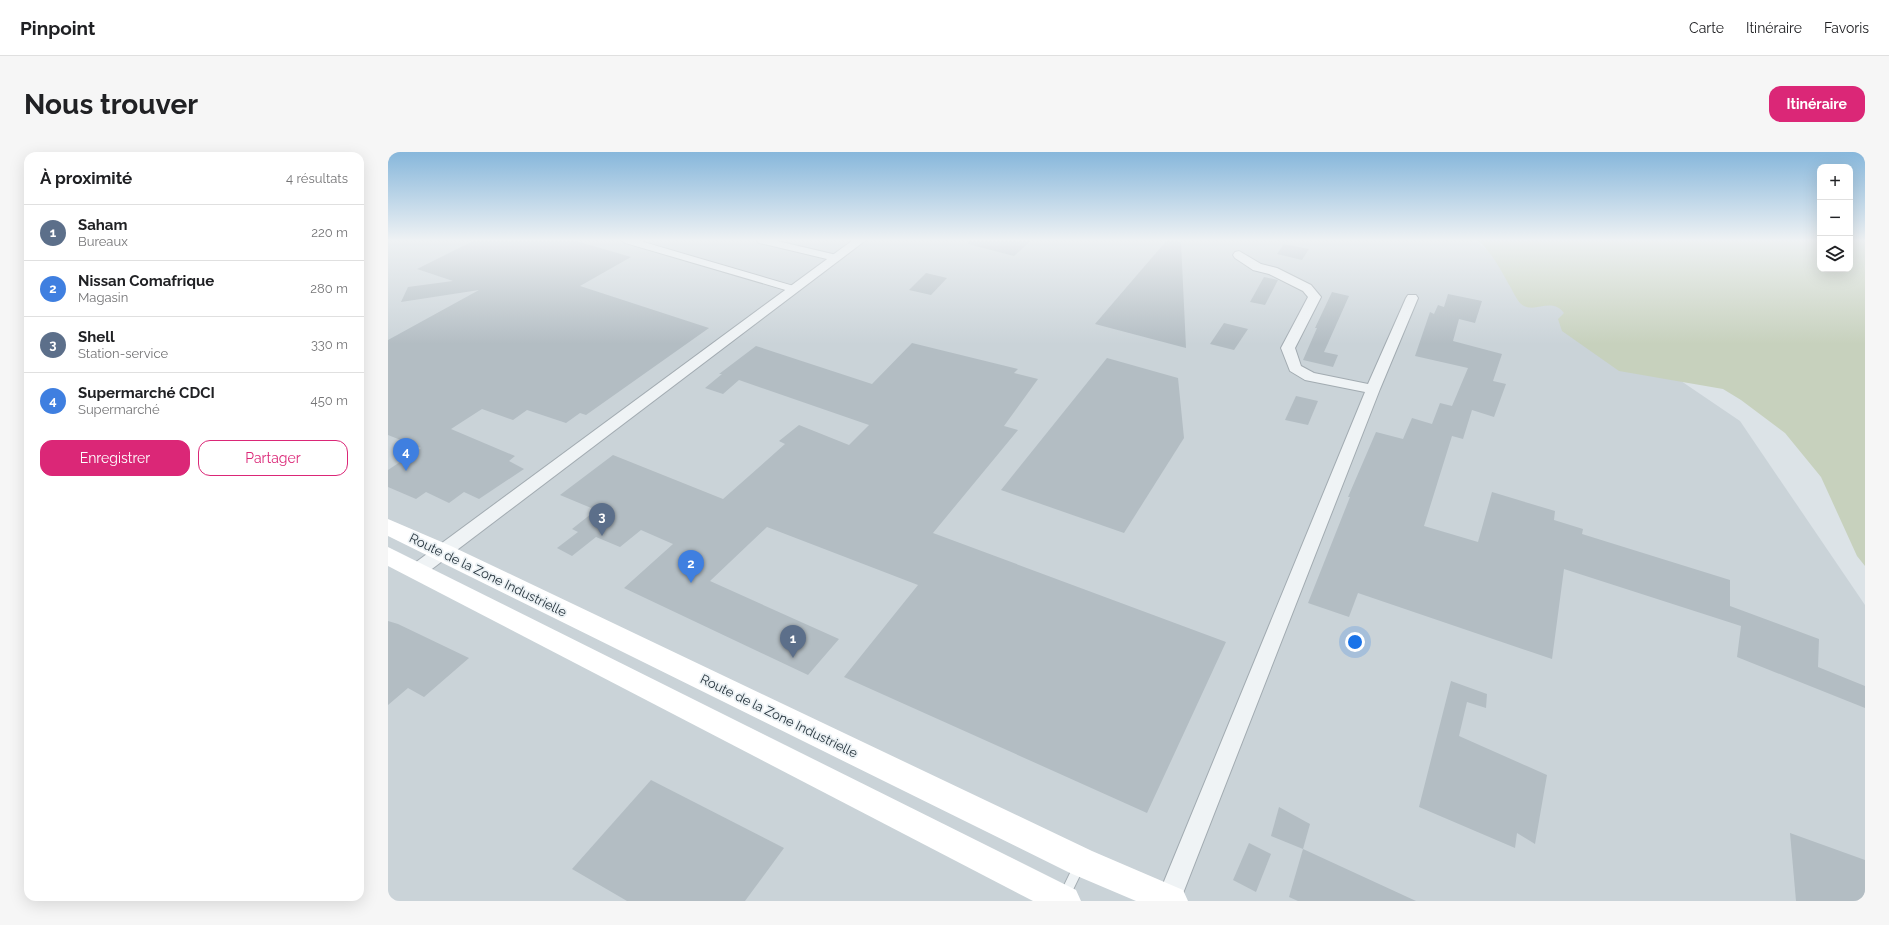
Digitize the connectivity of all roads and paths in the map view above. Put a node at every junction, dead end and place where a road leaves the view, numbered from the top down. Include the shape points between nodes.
1 (746, 275) edge
2 (813, 275) edge
3 (1280, 275) edge
4 (794, 289) junction
5 (1412, 298) dead end
6 (1373, 389) junction
7 (388, 527) edge
8 (443, 552) junction
9 (388, 556) edge
10 (418, 570) junction
11 (1081, 862) junction
12 (1170, 900) edge
13 (1063, 901) edge

1 - 4 lane
2 - 4 street
3 - 6 street via 1306,288 1315,297 1288,348 1295,368 1310,378
4 - 8 street
5 - 6 street
6 - 12 street
7 - 8 main road, Route de la Zone Industrielle
8 - 10 street
8 - 11 main road, Route de la Zone Industrielle
9 - 10 main road
10 - 13 main road
11 - 12 main road, Route de la Zone Industrielle
11 - 13 lane

